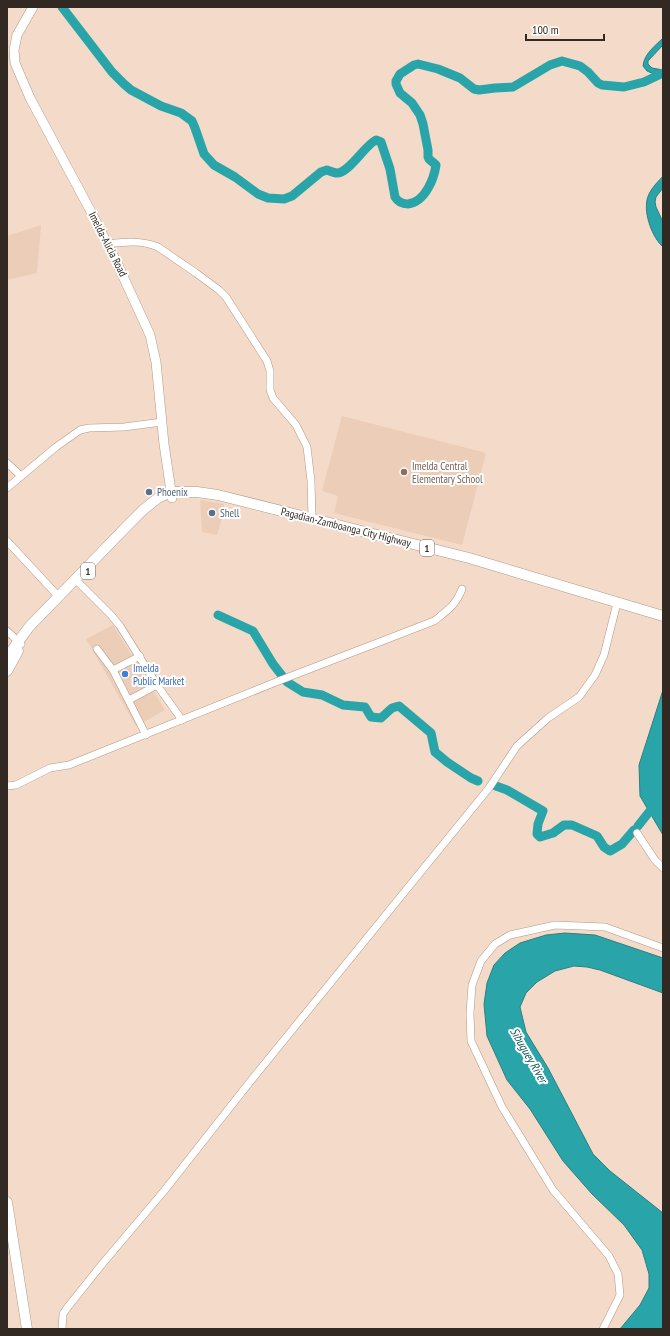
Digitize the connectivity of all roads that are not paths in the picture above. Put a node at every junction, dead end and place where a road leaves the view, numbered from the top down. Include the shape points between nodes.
1 (32, 7) edge
2 (108, 244) junction
3 (162, 422) junction
4 (7, 463) edge
5 (21, 476) junction
6 (7, 488) edge
7 (172, 495) junction
8 (312, 518) junction
9 (7, 541) edge
10 (78, 582) junction
11 (462, 589) dead end
12 (59, 597) junction
13 (617, 603) junction
14 (663, 616) edge
15 (7, 631) edge
16 (19, 643) junction
17 (97, 649) dead end
18 (8, 655) edge
19 (140, 656) junction
20 (113, 670) junction
21 (7, 672) edge
22 (157, 685) junction
23 (129, 700) junction
24 (182, 720) junction
25 (146, 735) junction
26 (7, 786) edge
27 (637, 833) dead end
28 (663, 868) edge
29 (663, 948) edge
30 (7, 1202) edge
31 (27, 1329) edge
32 (62, 1329) edge
33 (603, 1329) edge

1 - 2 main road, Imelda-Alicia Road via 14,43 13,57 17,70
2 - 3 main road, Imelda-Alicia Road via 150,335 156,362
2 - 8 street via 152,244 196,272 230,302 267,361 273,398 296,426 307,446
3 - 5 street via 80,430 56,446
3 - 7 main road, Imelda-Alicia Road
4 - 5 street
5 - 6 street
7 - 8 highway, Pagadian-Zamboanga City Highway / 1 via 188,492 218,495
7 - 10 highway, Pagadian-Zamboanga City Highway / 1 via 147,512
7 - 12 highway, Pagadian-Zamboanga City Highway / 1 via 158,498 143,510
8 - 13 highway, Pagadian-Zamboanga City Highway / 1 via 469,558
9 - 12 street
10 - 16 highway, Pagadian-Zamboanga City Highway / 1
10 - 19 street via 111,615
11 - 24 street via 449,610 434,621
12 - 16 highway, Pagadian-Zamboanga City Highway / 1 via 29,627
13 - 14 highway, Pagadian-Zamboanga City Highway / 1
13 - 32 street via 604,655 595,675 579,697 548,718 517,746 488,788 67,1308 63,1314
15 - 16 street
16 - 18 highway, Pagadian-Zamboanga City Highway / 1
16 - 21 highway, Pagadian-Zamboanga City Highway / 1
17 - 20 street
19 - 20 street
19 - 22 street
20 - 23 street
22 - 23 street
22 - 24 street
23 - 25 street
24 - 25 street
25 - 26 street via 69,765 50,768 16,785
27 - 28 street
29 - 33 street via 605,927 555,925 510,935 495,944 481,961 472,986 471,1040 502,1106 553,1190 609,1256 618,1274 620,1295
30 - 31 highway

